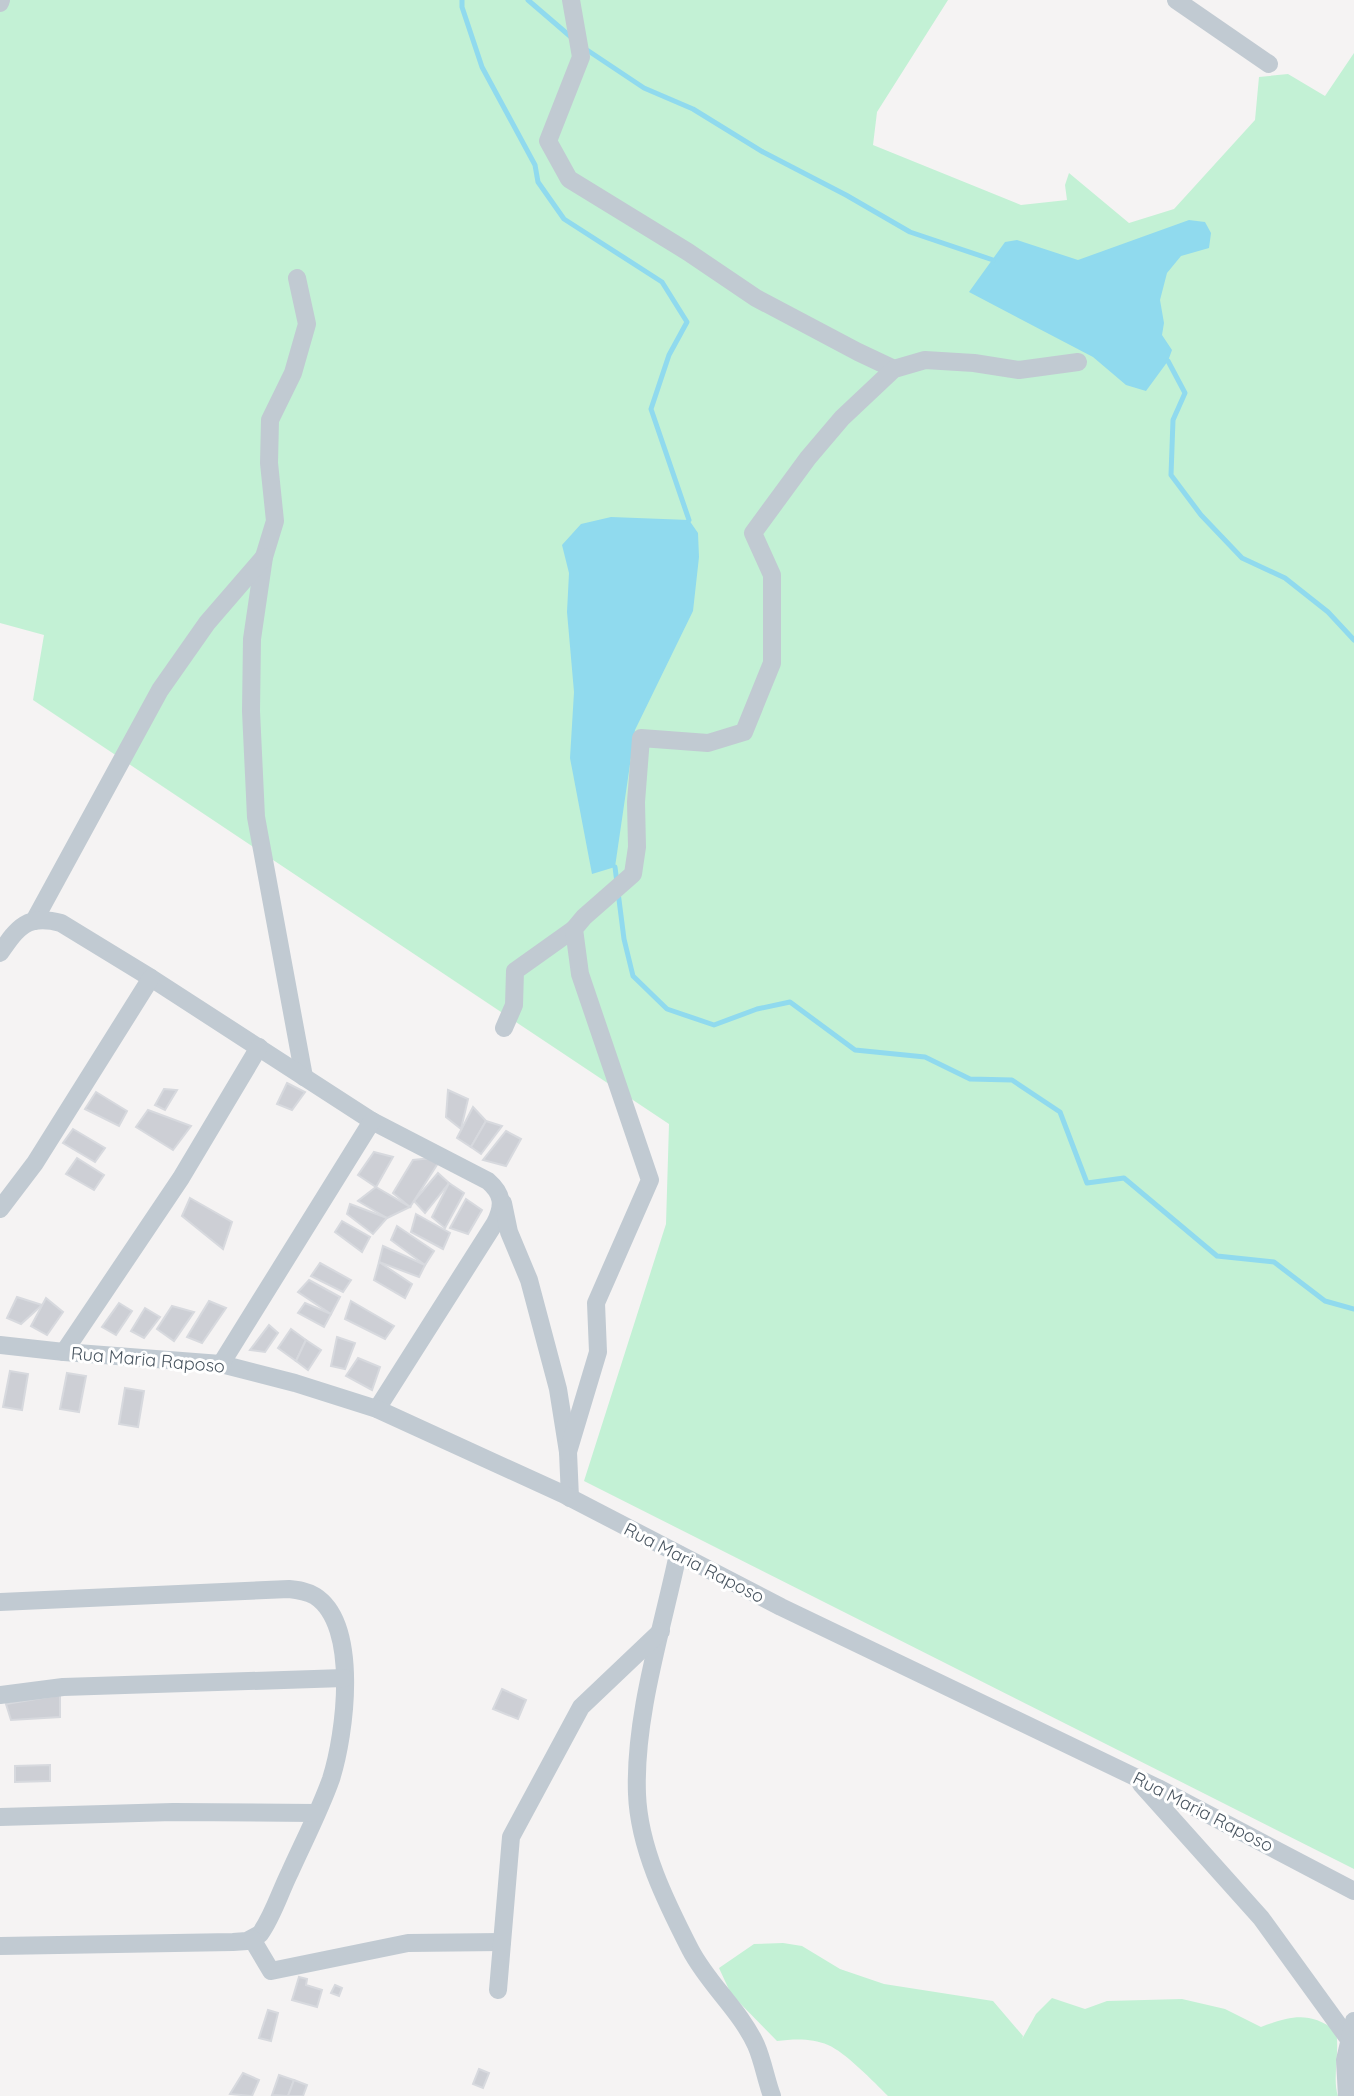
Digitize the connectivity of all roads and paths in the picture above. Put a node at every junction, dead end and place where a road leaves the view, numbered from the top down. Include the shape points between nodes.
1 (571, 0) edge
2 (1176, 0) edge
3 (1269, 64) dead end
4 (297, 278) dead end
5 (1078, 362) dead end
6 (894, 369) junction
7 (264, 556) junction
8 (34, 920) junction
9 (574, 929) junction
10 (0, 953) edge
11 (151, 978) junction
12 (504, 1027) dead end
13 (259, 1047) junction
14 (304, 1077) junction
15 (372, 1121) junction
16 (502, 1198) junction
17 (0, 1209) edge
18 (0, 1345) edge
19 (64, 1352) junction
20 (221, 1364) junction
21 (377, 1409) junction
22 (568, 1452) junction
23 (570, 1498) junction
24 (678, 1554) junction
25 (0, 1602) edge
26 (662, 1632) junction
27 (344, 1678) junction
28 (0, 1695) edge
29 (1135, 1777) junction
30 (316, 1813) junction
31 (0, 1817) edge
32 (1354, 1891) edge
33 (252, 1939) junction
34 (502, 1942) junction
35 (0, 1946) edge
36 (498, 1990) dead end
37 (1351, 2030) edge
38 (772, 2096) edge
39 (1347, 2096) edge

1 - 6 street via 581,57 548,141 569,179 756,298
2 - 3 street
4 - 7 street via 307,324 293,373 270,420 275,520
5 - 6 street via 1019,370 925,360
6 - 9 street via 842,418 753,533 772,575 772,663 744,732 708,743 641,738 633,874
7 - 8 street via 207,623 160,690
7 - 14 street via 253,639 256,817
8 - 10 street via 21,926
8 - 11 street via 61,923
9 - 12 street via 515,971 514,1005
9 - 22 street via 580,974 650,1180 596,1303 598,1352
11 - 13 street
11 - 17 street via 42,1152
13 - 14 street
13 - 19 street via 181,1178
14 - 15 street
15 - 16 street via 488,1181
15 - 20 street
16 - 21 street via 495,1223
16 - 22 street via 551,1364
18 - 19 street, Rua Maria Raposo
19 - 20 street, Rua Maria Raposo
20 - 21 street, Rua Maria Raposo
21 - 23 street, Rua Maria Raposo
22 - 23 street
23 - 24 street, Rua Maria Raposo
24 - 26 street
24 - 29 street, Rua Maria Raposo
25 - 27 street via 306,1591 330,1612 337,1627
26 - 34 street via 581,1707 510,1837
26 - 38 street via 640,1742 637,1795 643,1836 677,1923 700,1969 755,2045
27 - 28 street via 63,1687
27 - 30 street via 341,1736
29 - 32 street, Rua Maria Raposo
29 - 37 street via 1261,1918
30 - 31 street
30 - 33 street via 264,1928
33 - 34 street via 271,1971 408,1943
33 - 35 street
34 - 36 street
37 - 39 street via 1345,2060

